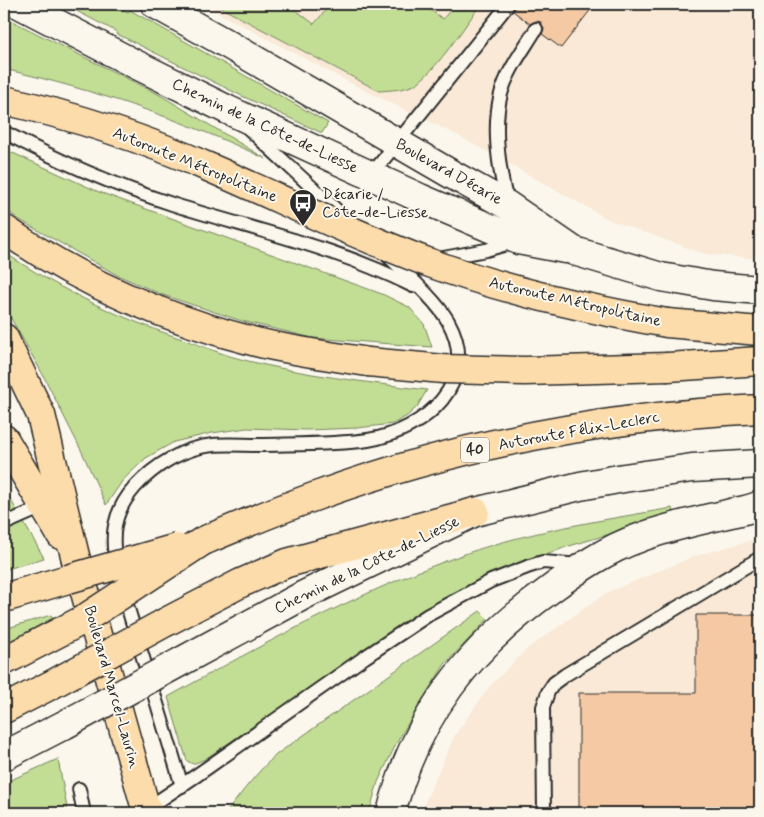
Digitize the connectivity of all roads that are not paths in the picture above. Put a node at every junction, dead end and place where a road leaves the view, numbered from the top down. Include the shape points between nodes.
1 (19, 4) edge
2 (155, 4) edge
3 (506, 6) dead end
4 (536, 29) dead end
5 (4, 100) edge
6 (228, 110) junction
7 (4, 132) edge
8 (396, 143) junction
9 (371, 175) junction
10 (508, 205) junction
11 (4, 230) edge
12 (518, 240) junction
13 (574, 251) junction
14 (356, 261) junction
15 (394, 262) junction
16 (760, 290) edge
17 (429, 298) junction
18 (760, 331) edge
19 (4, 338) edge
20 (760, 361) edge
21 (760, 409) edge
22 (4, 439) edge
23 (760, 464) edge
24 (53, 502) junction
25 (760, 506) edge
26 (475, 512) junction
27 (4, 524) edge
28 (202, 540) junction
29 (760, 558) edge
30 (585, 566) junction
31 (4, 598) edge
32 (4, 662) edge
33 (4, 709) edge
34 (4, 756) edge
35 (182, 786) junction
36 (79, 789) dead end
37 (145, 812) edge
38 (84, 813) edge
39 (391, 813) edge
40 (544, 813) edge

1 - 6 main road, Chemin de la Côte-de-Liesse
2 - 8 main road, Boulevard Décarie
3 - 8 lane
4 - 10 lane via 501,94 498,139
5 - 18 main road, Autoroute Métropolitaine, bridge via 110,130 177,154 346,229 470,277 627,316
6 - 9 main road, Chemin de la Côte-de-Liesse
6 - 15 lane
7 - 14 lane via 80,169 165,201
8 - 9 lane
8 - 10 main road, Boulevard Décarie
9 - 12 main road, Chemin de la Côte-de-Liesse
10 - 13 main road, Boulevard Décarie
11 - 20 main road, bridge via 81,276 163,313 255,342 318,355 443,368 524,371
12 - 13 main road, Chemin de la Côte-de-Liesse
12 - 15 lane via 420,263
13 - 16 main road, Boulevard Décarie via 661,277
14 - 15 lane
14 - 17 lane via 415,287
15 - 17 lane
17 - 35 lane via 449,323 458,350 458,362 446,396 428,415 402,430 370,440 212,445 191,450 177,455 149,474 126,497 119,510 113,552 120,583
19 - 24 main road via 41,415
21 - 28 main road, Autoroute Félix-Leclerc / 40 via 656,417 576,428 489,446 344,486
22 - 24 main road
23 - 26 main road, Chemin de la Côte-de-Liesse via 692,468 624,478
24 - 27 lane
24 - 37 main road, Boulevard Marcel-Laurin via 76,560
25 - 30 main road via 657,532 620,546
26 - 33 main road, bridge via 287,562 241,583
26 - 34 main road, Chemin de la Côte-de-Liesse, bridge via 304,595
28 - 31 main road, 40, bridge
28 - 32 main road, bridge via 81,621
29 - 40 lane via 554,683 543,707
30 - 35 lane via 536,564 491,582 444,607 365,657
30 - 39 main road via 524,609 462,670 413,747
35 - 37 lane
36 - 38 lane

